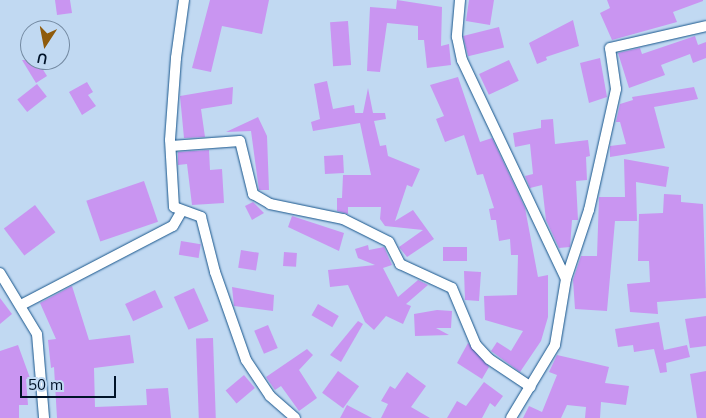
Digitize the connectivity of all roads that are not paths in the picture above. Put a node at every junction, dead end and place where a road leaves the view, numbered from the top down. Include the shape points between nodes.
1 (184, 0) edge
2 (460, 0) edge
3 (706, 26) edge
4 (171, 146) junction
5 (181, 212) junction
6 (0, 273) edge
7 (566, 279) junction
8 (22, 305) junction
9 (531, 387) junction
10 (44, 418) edge
11 (295, 418) edge
12 (511, 418) edge

1 - 4 street via 176,58
2 - 7 street via 457,37 462,60
3 - 7 street via 610,48 616,89 589,210
4 - 5 street via 174,207
4 - 9 street via 240,141 253,194 270,204 343,219 390,242 400,264 452,288 476,345 489,359
5 - 8 street via 173,226
5 - 11 street via 201,217 215,272 246,360 270,396
6 - 8 street
7 - 9 street via 555,345
8 - 10 street via 37,334
9 - 12 street

